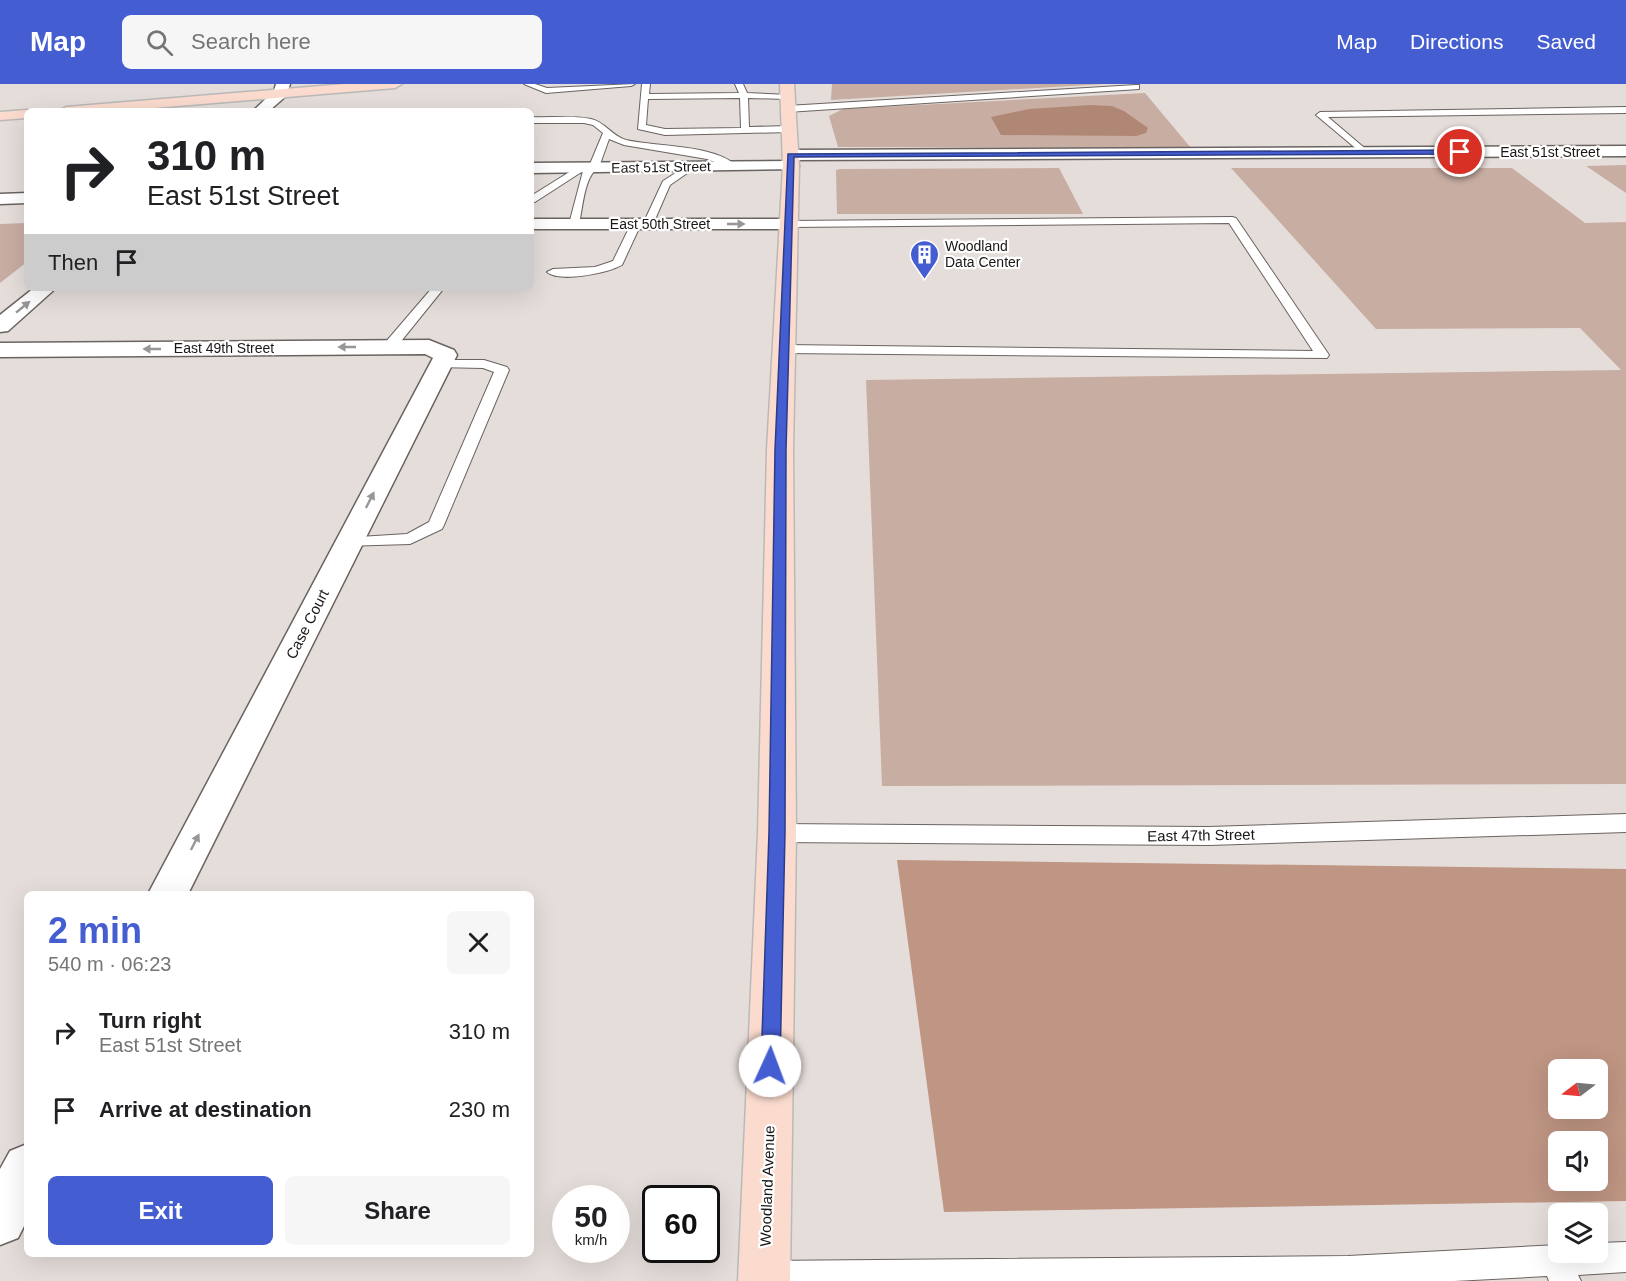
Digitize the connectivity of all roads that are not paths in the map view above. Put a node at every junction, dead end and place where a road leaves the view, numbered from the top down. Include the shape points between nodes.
1 (395, 84) edge
2 (528, 84) edge
3 (631, 84) edge
4 (646, 84) edge
5 (739, 84) edge
6 (1136, 87) dead end
7 (282, 89) edge
8 (744, 95) junction
9 (646, 96) junction
10 (787, 97) edge
11 (95, 108) edge
12 (263, 108) edge
13 (1626, 110) edge
14 (24, 114) edge
15 (0, 116) edge
16 (534, 120) edge
17 (746, 129) junction
18 (665, 132) junction
19 (607, 133) junction
20 (643, 145) junction
21 (790, 150) junction
22 (1626, 152) edge
23 (1365, 153) junction
24 (691, 166) junction
25 (732, 166) junction
26 (636, 167) junction
27 (534, 168) edge
28 (589, 168) junction
29 (24, 198) edge
30 (534, 198) edge
31 (0, 199) edge
32 (534, 224) edge
33 (574, 224) junction
34 (642, 224) junction
35 (789, 224) junction
36 (553, 272) dead end
37 (42, 291) edge
38 (436, 291) edge
39 (0, 326) edge
40 (389, 347) junction
41 (784, 349) junction
42 (0, 350) edge
43 (443, 359) junction
44 (349, 542) junction
45 (1626, 823) edge
46 (777, 832) junction
47 (170, 891) edge
48 (24, 1174) edge
49 (0, 1220) edge
50 (1626, 1257) edge
51 (1561, 1271) edge
52 (764, 1278) edge

1 - 7 main road
2 - 3 lane via 543,95
4 - 9 lane
5 - 8 lane
6 - 10 lane
7 - 11 main road
7 - 12 street
8 - 9 lane via 717,92
8 - 10 lane
8 - 17 lane
9 - 18 lane via 642,127
10 - 21 main road, Woodland Avenue
13 - 23 lane via 1320,115
14 - 15 main road
16 - 19 lane via 587,121 599,124
17 - 18 lane
17 - 21 lane
18 - 20 lane
19 - 20 lane via 621,142
19 - 28 lane
20 - 25 lane
20 - 26 lane
21 - 23 street, East 51st Street
21 - 25 street, East 51st Street
21 - 35 main road, Woodland Avenue
22 - 23 street, East 51st Street
24 - 25 street, East 51st Street
24 - 26 street, East 51st Street
24 - 34 lane via 666,183
26 - 28 street, East 51st Street
27 - 28 street, East 51st Street
28 - 30 lane
28 - 33 lane
29 - 31 street
32 - 33 street, East 50th Street
33 - 34 street, East 50th Street
34 -> 35 street, East 50th Street
34 - 36 lane via 612,267
35 - 41 main road, Woodland Avenue
35 - 41 lane via 1232,220 1322,355
39 -> 37 street
38 - 40 lane
40 -> 42 street, East 49th Street
40 - 43 street, East 49th Street via 429,347
41 - 46 main road, Woodland Avenue
44 -> 43 street, Case Court
43 - 44 lane via 502,370 436,525 410,539
47 -> 44 street, Case Court
45 - 46 lane, East 47th Street via 1209,836
46 - 52 main road, Woodland Avenue
48 - 49 street
50 - 51 lane
51 - 52 lane

